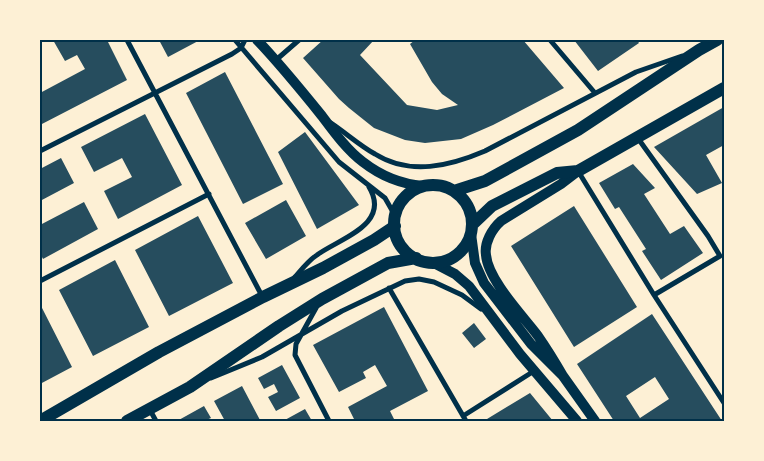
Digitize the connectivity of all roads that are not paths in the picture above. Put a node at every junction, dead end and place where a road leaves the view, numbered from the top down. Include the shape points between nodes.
1 (127, 40) edge
2 (235, 40) edge
3 (245, 40) edge
4 (257, 40) edge
5 (298, 40) edge
6 (550, 40) edge
7 (717, 40) edge
8 (242, 48) junction
9 (699, 50) junction
10 (276, 60) junction
11 (724, 88) edge
12 (155, 93) junction
13 (595, 93) junction
14 (322, 117) junction
15 (637, 137) junction
16 (40, 151) edge
17 (578, 171) junction
18 (366, 183) junction
19 (422, 186) junction
20 (454, 191) junction
21 (209, 194) junction
22 (395, 223) junction
23 (471, 229) junction
24 (416, 258) junction
25 (432, 262) junction
26 (40, 282) edge
27 (284, 288) junction
28 (390, 288) junction
29 (654, 295) junction
30 (263, 297) junction
31 (322, 299) junction
32 (497, 323) junction
33 (301, 335) junction
34 (534, 371) junction
35 (563, 376) junction
36 (190, 387) junction
37 (724, 403) edge
38 (153, 415) edge
39 (465, 418) edge
40 (40, 421) edge
41 (127, 421) edge
42 (329, 421) edge
43 (577, 421) edge
44 (595, 421) edge

1 - 12 street
2 - 8 street
3 - 8 street
4 - 10 main road
5 - 10 street
6 - 13 street
7 - 9 main road
8 - 12 street
8 - 18 street via 339,162
9 - 13 street via 636,72
9 - 20 main road via 578,130 485,181
10 - 14 main road
11 - 15 main road
12 - 16 street
12 - 21 street
13 - 14 street via 463,161 434,166 406,166 390,162
14 - 19 main road via 362,161 400,183
15 - 17 main road
15 - 29 street via 720,256
17 - 23 main road via 557,174 492,206
17 - 29 street
17 - 35 main road via 501,221 486,246 493,277 545,346
18 - 22 street via 385,198
18 - 27 street via 374,201 370,219 359,230 316,255
19 - 20 main road via 435,185
19 - 22 main road via 401,202
20 - 23 main road via 466,202
21 - 26 street
21 - 30 street
22 - 24 main road via 401,245
22 - 27 main road via 374,240
23 - 25 main road via 465,246 456,255
23 - 35 main road via 474,263 484,283 531,344
24 - 25 main road
24 - 31 main road via 388,263
25 - 32 main road via 462,279
27 - 30 main road
28 - 32 street via 410,280 434,282 466,297
28 - 33 street
28 - 39 street
29 - 37 street
30 - 40 main road
31 - 33 street
31 - 36 main road
32 - 34 main road
33 - 36 street via 262,357
33 - 42 street via 295,355
34 - 39 street
34 - 43 main road
35 - 44 main road
36 - 38 main road
38 - 41 main road

